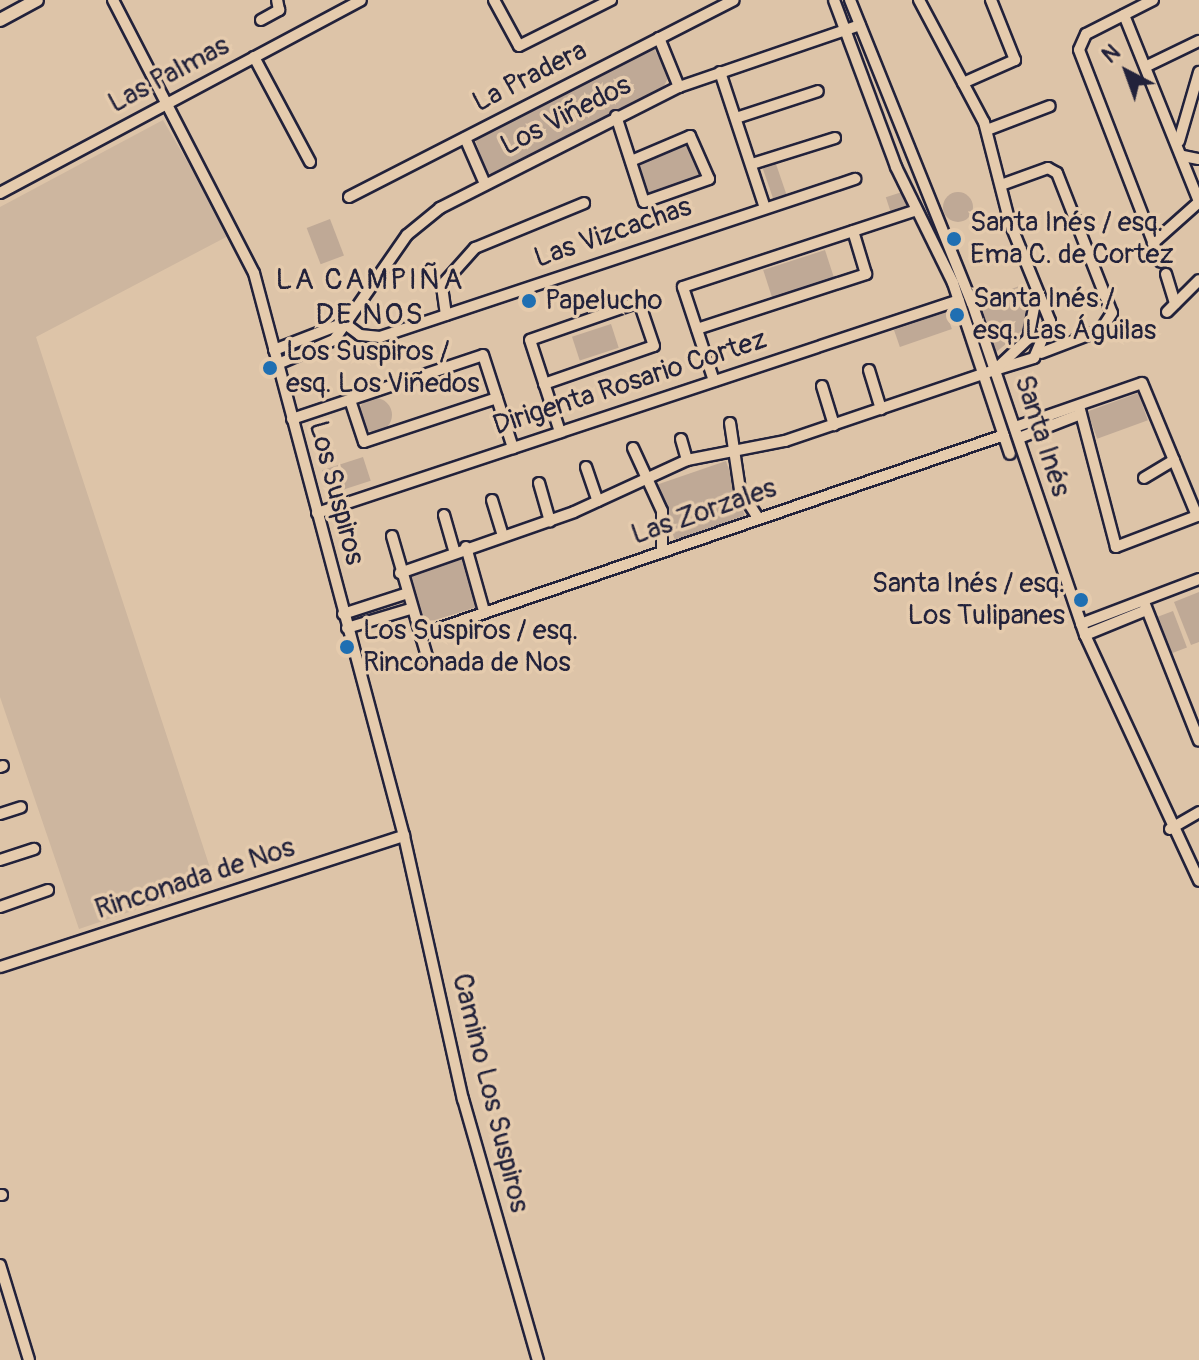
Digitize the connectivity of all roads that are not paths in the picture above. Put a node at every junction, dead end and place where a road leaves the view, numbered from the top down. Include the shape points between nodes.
1 (37, 0) edge
2 (113, 0) edge
3 (277, 0) edge
4 (361, 0) edge
5 (494, 0) edge
6 (611, 0) edge
7 (734, 0) edge
8 (834, 0) edge
9 (850, 0) edge
10 (919, 0) edge
11 (991, 0) edge
12 (1153, 0) edge
13 (1124, 15) junction
14 (0, 20) edge
15 (261, 20) dead end
16 (860, 25) junction
17 (845, 29) junction
18 (659, 38) junction
19 (1199, 41) edge
20 (254, 57) junction
21 (1147, 66) junction
22 (720, 72) junction
23 (1199, 72) edge
24 (963, 83) junction
25 (679, 87) junction
26 (818, 91) dead end
27 (168, 104) junction
28 (1050, 106) dead end
29 (616, 116) junction
30 (736, 118) junction
31 (987, 130) junction
32 (465, 138) junction
33 (835, 138) dead end
34 (1178, 143) junction
35 (1183, 156) junction
36 (1199, 159) edge
37 (631, 161) junction
38 (310, 162) dead end
39 (752, 164) junction
40 (855, 179) dead end
41 (485, 184) junction
42 (1001, 185) junction
43 (0, 193) edge
44 (1198, 195) edge
45 (349, 197) dead end
46 (584, 203) dead end
47 (765, 208) junction
48 (917, 210) junction
49 (853, 231) junction
50 (1153, 243) junction
51 (1161, 262) dead end
52 (1166, 274) dead end
53 (1198, 285) edge
54 (1037, 292) junction
55 (959, 300) junction
56 (446, 315) junction
57 (344, 323) junction
58 (697, 329) junction
59 (274, 350) junction
60 (1040, 353) junction
61 (278, 364) junction
62 (869, 370) dead end
63 (995, 370) junction
64 (984, 375) junction
65 (714, 381) junction
66 (544, 384) junction
67 (822, 386) dead end
68 (497, 398) junction
69 (350, 400) junction
70 (881, 409) junction
71 (1080, 410) junction
72 (292, 419) junction
73 (730, 423) dead end
74 (834, 425) junction
75 (560, 432) junction
76 (1017, 433) junction
77 (1004, 435) junction
78 (681, 439) dead end
79 (513, 448) junction
80 (633, 448) dead end
81 (737, 451) junction
82 (1010, 454) dead end
83 (687, 460) junction
84 (1174, 460) junction
85 (586, 467) dead end
86 (1144, 478) dead end
87 (643, 482) junction
88 (539, 483) dead end
89 (492, 500) dead end
90 (598, 501) junction
91 (317, 513) junction
92 (444, 515) dead end
93 (758, 518) junction
94 (550, 521) junction
95 (503, 535) junction
96 (392, 536) dead end
97 (466, 547) junction
98 (454, 551) junction
99 (662, 552) junction
100 (400, 573) junction
101 (1199, 579) edge
102 (405, 594) junction
103 (1144, 607) junction
104 (410, 609) junction
105 (484, 611) junction
106 (343, 614) junction
107 (347, 628) junction
108 (1083, 630) junction
109 (420, 635) junction
110 (428, 660) dead end
111 (1199, 741) edge
112 (21, 807) dead end
113 (1199, 812) edge
114 (0, 814) edge
115 (1170, 829) junction
116 (404, 836) junction
117 (34, 849) dead end
118 (0, 860) edge
119 (1199, 881) edge
120 (48, 890) dead end
121 (0, 907) edge
122 (0, 966) edge
123 (0, 1265) edge
124 (29, 1360) edge
125 (538, 1360) edge

1 - 14 street
2 - 27 street, Los Suspiros
3 - 15 street via 279,10
4 - 20 street, Las Palmas
5 - 6 street via 517,46
7 - 18 street, La Pradera
8 - 17 street, Santa Inés
9 - 16 street, Santa Inés
10 - 24 street
11 - 24 street via 1015,60
12 - 13 street
13 - 21 street
13 - 50 street via 1086,34 1079,50
16 - 17 street, Los Viñedos
16 - 63 street, Santa Inés
17 - 22 street, Los Viñedos
17 - 48 street, Santa Inés
18 - 25 street
18 - 32 street, La Pradera
19 - 21 street
20 - 27 street, Las Palmas
20 - 38 street
21 - 34 street
22 - 25 street, Los Viñedos
22 - 30 street
23 - 34 street
24 - 31 street
25 - 29 street, Los Viñedos
26 - 30 street
27 - 43 street, Las Palmas
27 - 59 street, Los Suspiros via 241,241
28 - 31 street
29 - 37 street
29 - 41 street, Los Viñedos
30 - 39 street
31 - 42 street
32 - 41 street
32 - 45 street, La Pradera
33 - 39 street
34 - 35 street
35 - 36 street
35 - 44 street
37 - 37 street via 644,202 709,179 690,136
39 - 47 street
40 - 47 street, Las Vizcachas
41 - 57 street, Los Viñedos via 413,228
42 - 54 street
42 - 60 street via 1048,168 1057,173 1112,313 1101,330
44 - 50 street via 1198,204
46 - 56 street via 475,248 442,285
47 - 56 street, Las Vizcachas
48 - 49 street
48 - 55 street, Santa Inés
49 - 58 street via 866,274
49 - 58 street via 683,287
50 - 51 street
52 - 53 street via 1171,308
54 - 60 street via 1050,328
54 - 63 street via 1028,339
55 - 64 street, Santa Inés
55 - 65 street, Dirigenta Rosario Cortez
56 - 57 street, Las Vizcachas via 370,338
57 - 59 street
57 - 61 street, Los Viñedos via 328,345
58 - 65 street
59 - 61 street, Los Suspiros
60 - 63 street
61 - 72 street, Los Suspiros
62 - 70 street
63 - 64 street
63 - 76 street, Santa Inés
64 - 70 street
64 - 77 street, Santa Inés
65 - 75 street, Dirigenta Rosario Cortez
66 - 66 street via 530,340 639,302 654,346
66 - 75 street
67 - 74 street
68 - 69 street via 364,442
68 - 69 street via 483,355
68 - 79 street
69 - 72 street
70 - 74 street
71 - 76 street
71 - 84 street via 1142,383
71 - 84 street via 1116,547 1197,516
72 - 91 street, Los Suspiros
73 - 81 street
74 - 81 street
75 - 79 street, Dirigenta Rosario Cortez
76 - 108 street, Santa Inés
77 - 82 street, Santa Inés
77 - 93 street, Las Zorzales
78 - 83 street
79 - 91 street, Dirigenta Rosario Cortez
80 - 87 street
81 - 83 street
81 - 93 street via 740,490
83 - 87 street
84 - 86 street
85 - 90 street
87 - 90 street
87 - 99 street via 664,516
88 - 94 street
89 - 95 street
90 - 94 street
91 - 106 street, Los Suspiros
92 - 98 street
93 - 99 street, Las Zorzales
94 - 95 street
95 - 97 street
96 - 100 street
97 - 98 street
97 - 105 street
98 - 100 street
99 - 105 street, Las Zorzales
100 - 102 street
101 - 103 street
102 - 104 street
102 - 106 street
103 - 108 street
103 - 111 street
104 - 107 street
104 - 109 street
105 - 109 street, Las Zorzales
106 - 107 street, Los Suspiros
107 - 116 street, Los Suspiros
108 - 115 street, Santa Inés
109 - 110 street
112 - 114 street
113 - 115 street
115 - 119 street, Santa Inés
116 - 122 street, Rinconada de Nos
116 - 125 street, Camino Los Suspiros via 463,1099
117 - 118 street
120 - 121 street
123 - 124 street

